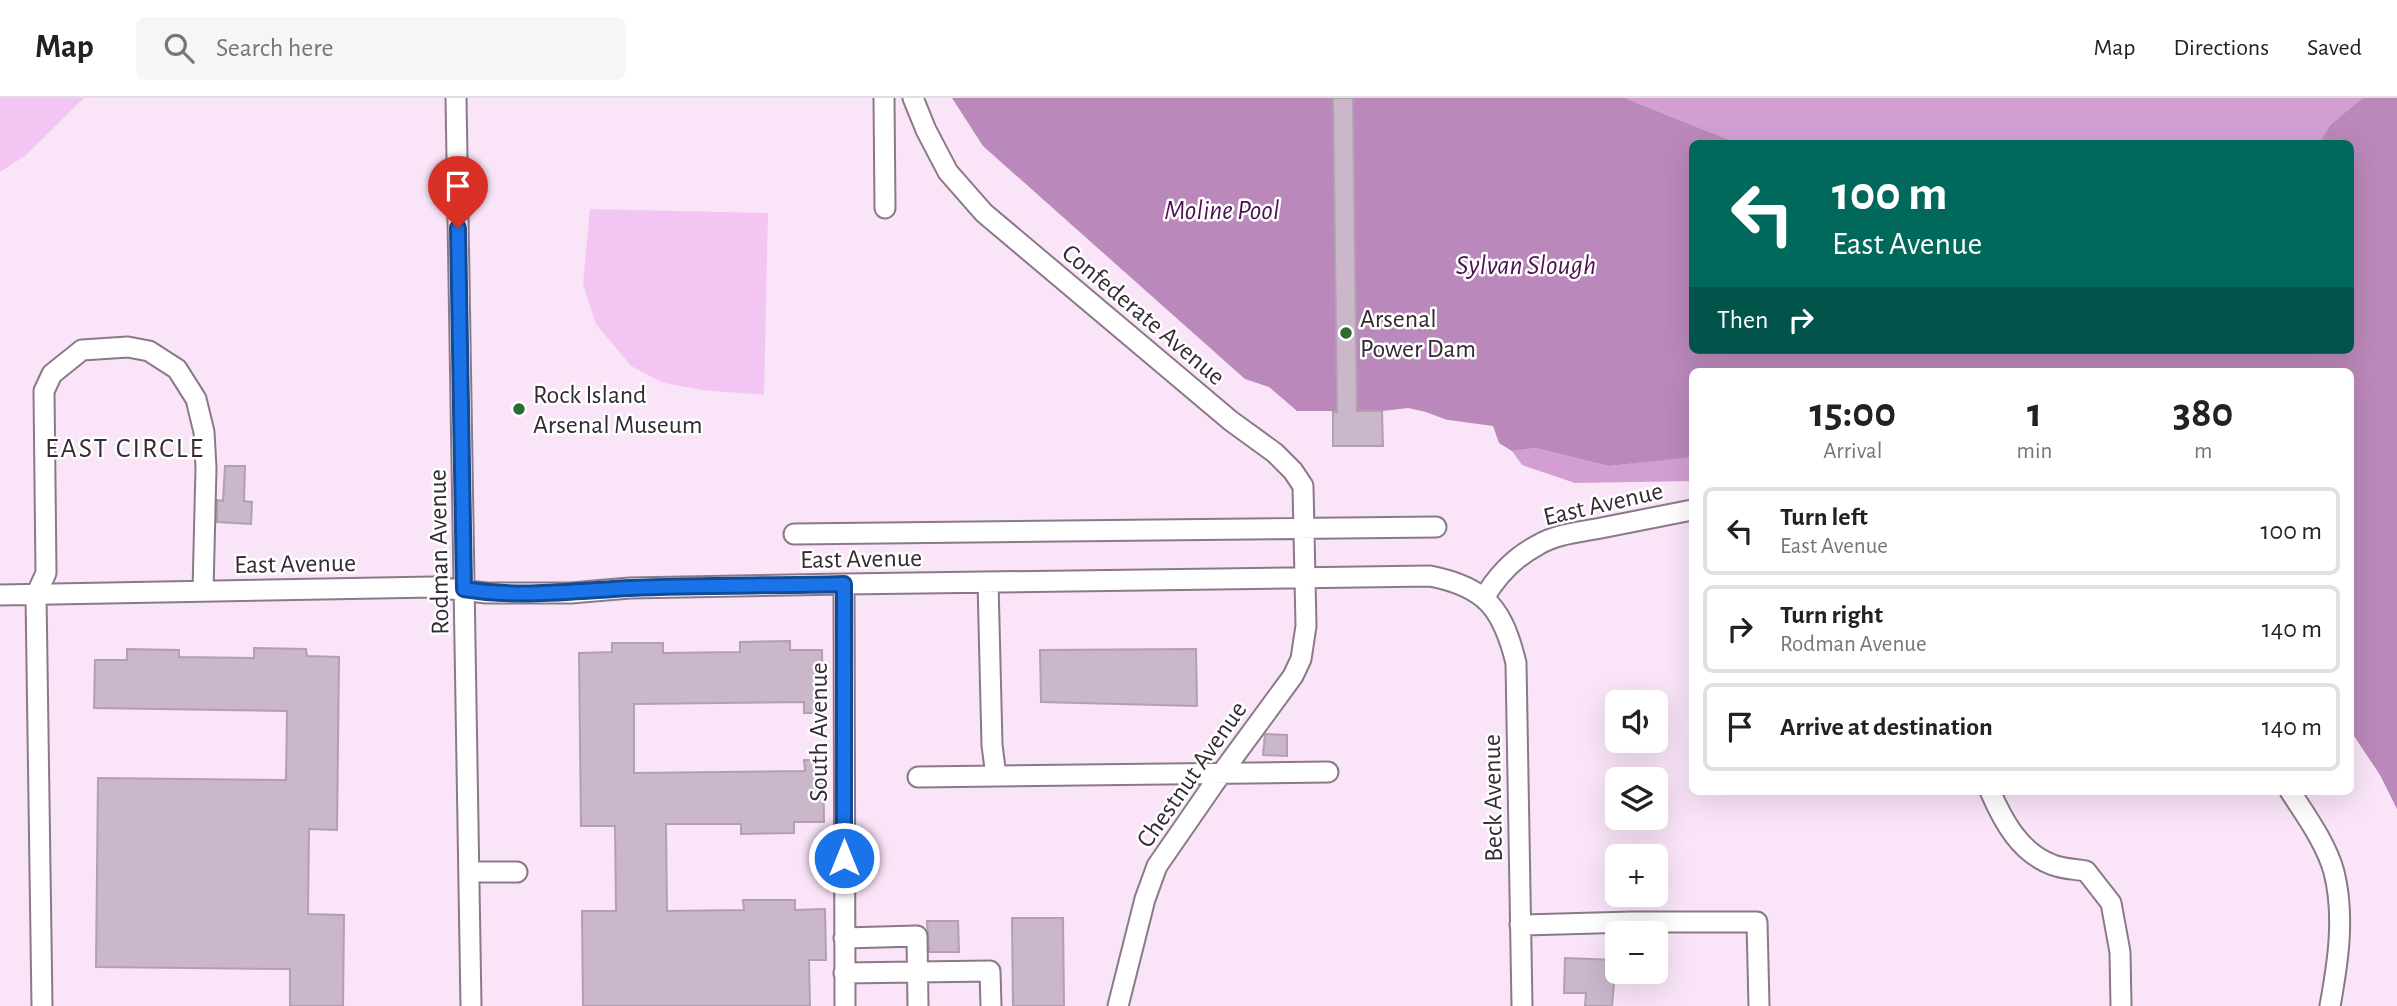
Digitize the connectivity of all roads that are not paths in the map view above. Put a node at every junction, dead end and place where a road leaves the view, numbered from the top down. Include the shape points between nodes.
1 (456, 98) edge
2 (884, 98) edge
3 (913, 98) edge
4 (885, 208) dead end
5 (1689, 511) edge
6 (1436, 527) dead end
7 (1305, 530) junction
8 (794, 534) dead end
9 (1304, 578) junction
10 (988, 582) junction
11 (844, 584) junction
12 (464, 589) junction
13 (203, 591) junction
14 (0, 595) edge
15 (36, 595) junction
16 (1484, 598) junction
17 (1328, 772) dead end
18 (1222, 773) junction
19 (996, 776) junction
20 (918, 778) dead end
21 (1992, 795) edge
22 (2292, 795) edge
23 (517, 872) dead end
24 (469, 873) junction
25 (1520, 925) junction
26 (845, 938) junction
27 (918, 972) junction
28 (844, 974) junction
29 (42, 1006) edge
30 (471, 1006) edge
31 (845, 1006) edge
32 (918, 1006) edge
33 (990, 1006) edge
34 (1118, 1006) edge
35 (1522, 1006) edge
36 (1759, 1006) edge
37 (2120, 1006) edge
38 (2330, 1006) edge

1 - 12 street, Rodman Avenue
2 - 4 street
3 - 7 street, Confederate Avenue via 948,172 984,213 1293,471 1303,486
5 - 16 street, East Avenue via 1541,543 1522,554
6 - 7 street
7 - 8 street
7 - 9 street, Confederate Avenue
9 - 10 street, East Avenue
9 - 16 street, East Avenue via 1430,576 1460,584
9 - 18 street, Chestnut Avenue via 1306,626 1301,659
10 - 11 street, East Avenue
10 - 19 street
11 - 12 street, East Avenue via 570,593
11 - 26 street, South Avenue
12 - 13 street, East Avenue
12 - 24 street, Rodman Avenue
13 - 15 street, East Avenue
13 - 15 street via 206,468 196,399 177,369 149,351 128,347 82,350 52,374 44,391 46,573
14 - 15 street, East Avenue
15 - 29 street
16 - 25 street, Beck Avenue via 1504,622 1516,663
17 - 18 street
18 - 19 street
18 - 34 street, Chestnut Avenue via 1157,866
19 - 20 street
21 - 37 street via 2015,838 2042,860 2085,871 2112,903 2120,952
22 - 38 street via 2333,871 2339,939
23 - 24 street
24 - 30 street, Rodman Avenue
25 - 35 street, Beck Avenue
25 - 36 street via 1757,922
26 - 27 street via 917,936
26 - 28 street, South Avenue
27 - 28 street
27 - 32 street
27 - 33 street via 990,971
28 - 31 street, South Avenue

